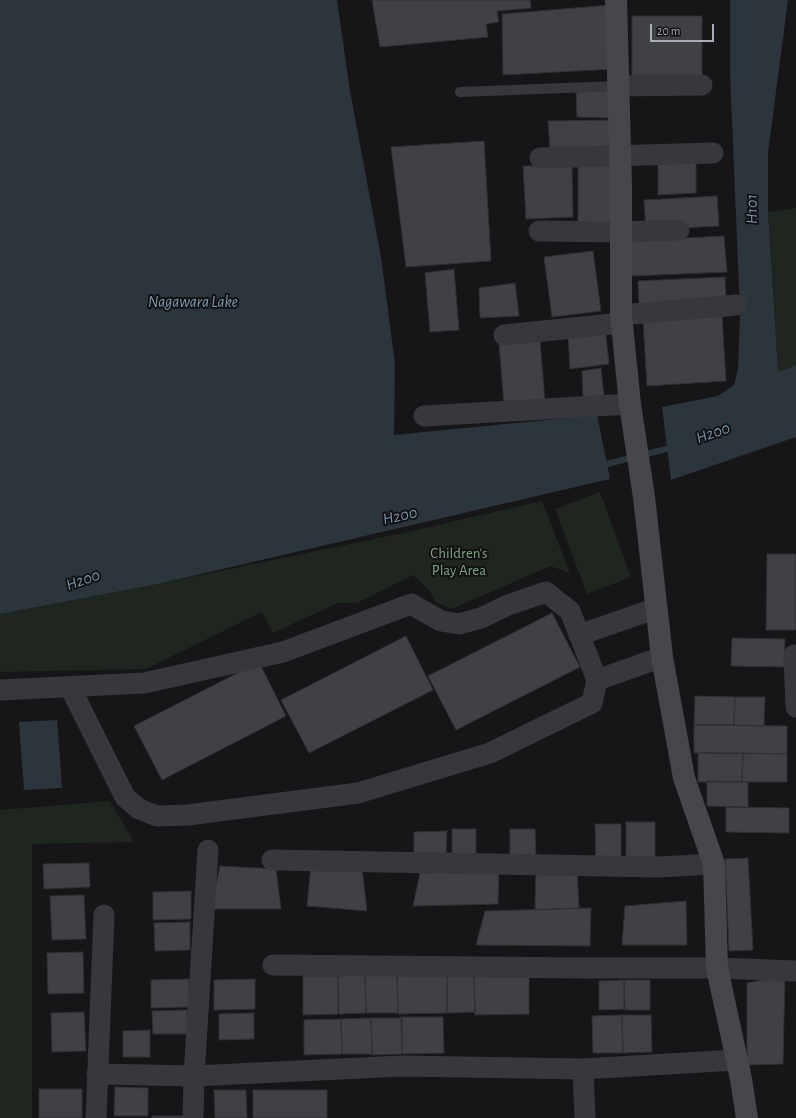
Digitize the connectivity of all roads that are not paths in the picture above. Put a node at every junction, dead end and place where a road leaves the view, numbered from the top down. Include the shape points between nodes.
1 (616, 0) edge
2 (702, 85) dead end
3 (618, 86) junction
4 (460, 92) dead end
5 (713, 153) dead end
6 (620, 156) junction
7 (540, 158) dead end
8 (679, 230) dead end
9 (539, 231) dead end
10 (621, 232) junction
11 (736, 305) dead end
12 (621, 319) junction
13 (504, 335) dead end
14 (630, 404) junction
15 (424, 416) dead end
16 (657, 608) junction
17 (579, 635) junction
18 (794, 655) dead end
19 (662, 657) junction
20 (597, 680) junction
21 (70, 687) junction
22 (0, 690) edge
23 (796, 707) edge
24 (208, 850) dead end
25 (272, 860) dead end
26 (714, 864) junction
27 (104, 915) dead end
28 (273, 965) dead end
29 (718, 968) junction
30 (796, 971) edge
31 (736, 1060) junction
32 (582, 1069) junction
33 (97, 1074) junction
34 (194, 1076) junction
35 (96, 1118) edge
36 (193, 1118) edge
37 (585, 1118) edge
38 (747, 1118) edge

1 - 3 street
2 - 3 street
3 - 4 lane
3 - 6 street
5 - 6 street
6 - 7 street
6 - 10 street
8 - 10 street
9 - 10 street
10 - 12 street
11 - 12 street
12 - 13 street
12 - 14 street
14 - 15 street
14 - 16 street
16 - 17 street
16 - 19 street
17 - 20 street
17 - 21 street via 570,611 546,592 459,624 441,621 411,604 282,652 259,658 144,683
18 - 23 street
19 - 20 street
19 - 26 street via 684,778
20 - 21 street via 592,703 483,755 358,793 188,815 157,816 139,810 125,797
21 - 22 street
24 - 34 street
25 - 26 street via 659,866
26 - 29 street
27 - 33 street
28 - 29 street
29 - 30 street
29 - 31 street
31 - 32 street
31 - 38 street
32 - 34 street via 402,1066
32 - 37 street
33 - 34 street
33 - 35 street
34 - 36 street

